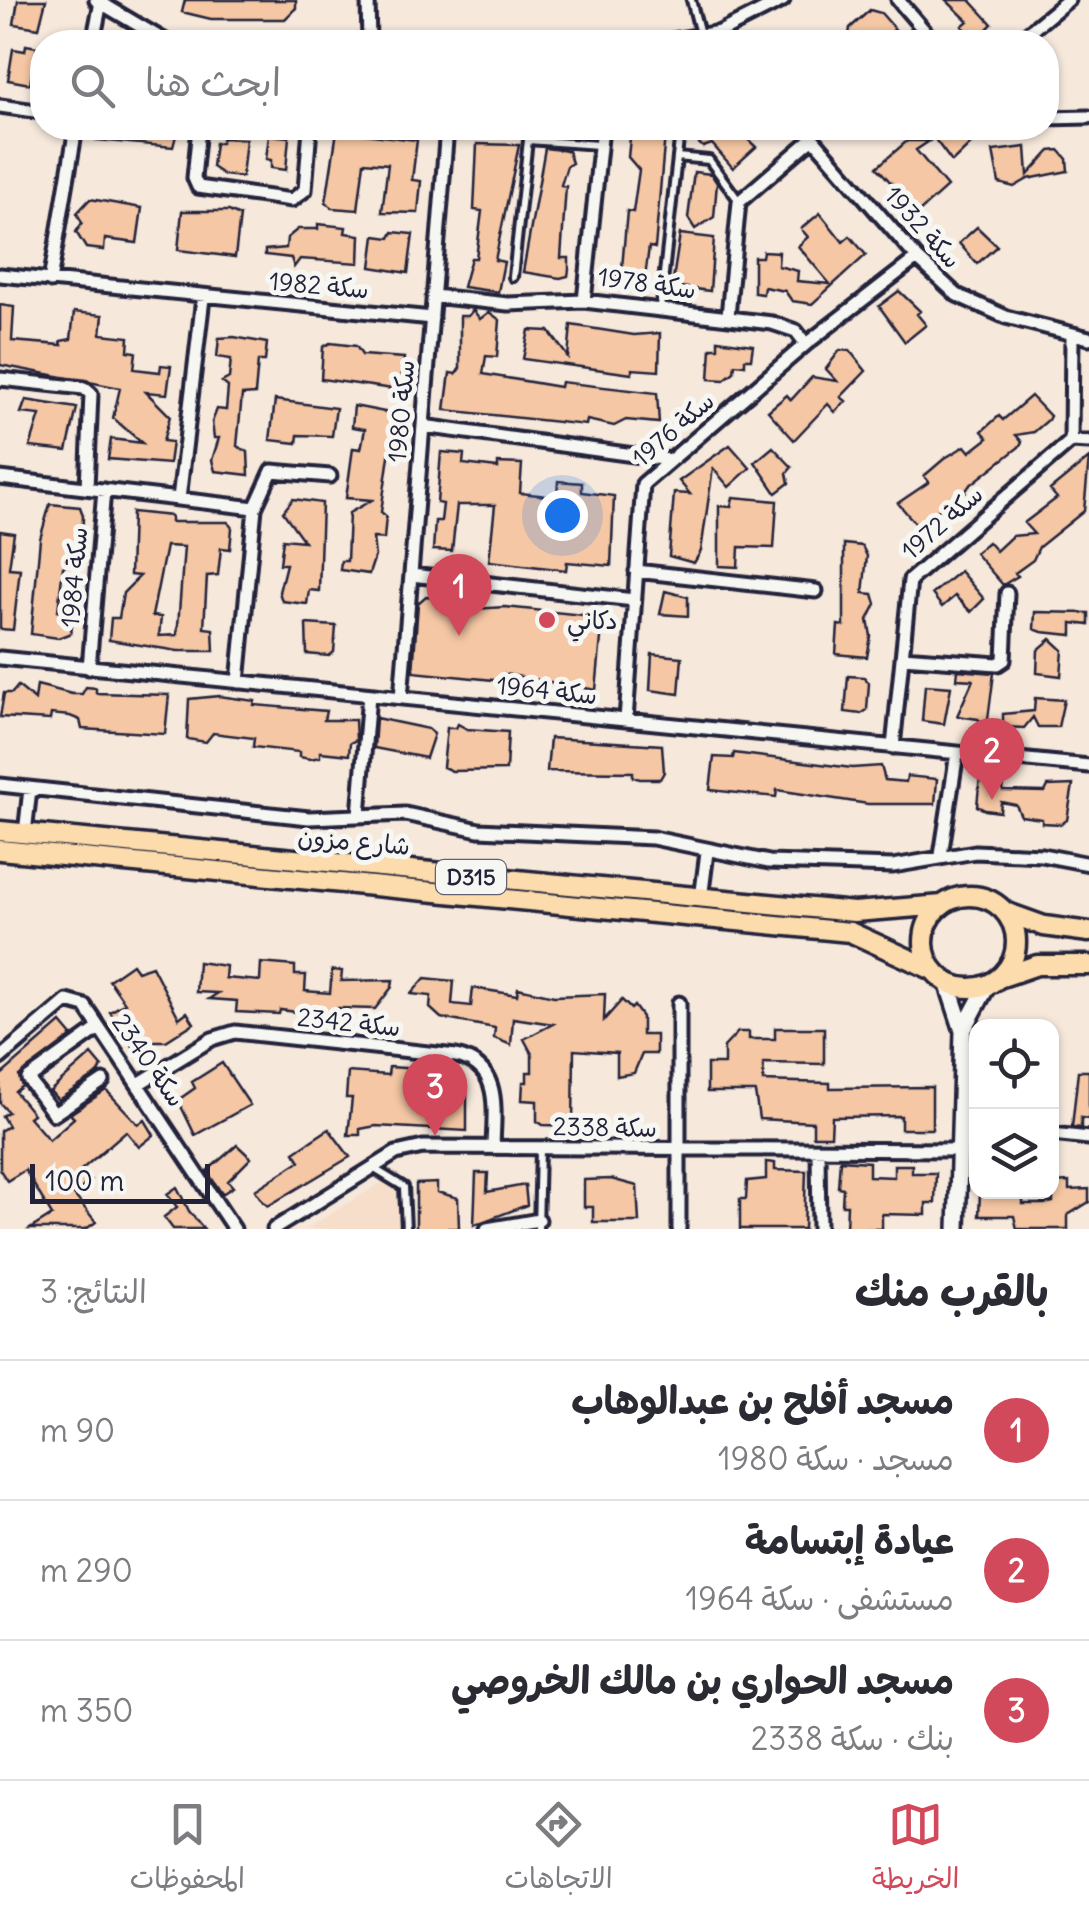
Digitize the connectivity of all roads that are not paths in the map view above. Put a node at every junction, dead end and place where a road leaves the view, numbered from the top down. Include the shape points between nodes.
1 (368, 0) edge
2 (691, 0) edge
3 (783, 0) edge
4 (898, 0) edge
5 (1068, 0) edge
6 (98, 3) edge
7 (95, 30) edge
8 (145, 30) edge
9 (368, 30) edge
10 (699, 30) edge
11 (724, 30) edge
12 (924, 30) edge
13 (1032, 30) edge
14 (0, 106) edge
15 (30, 110) edge
16 (1089, 117) edge
17 (1059, 118) edge
18 (74, 140) edge
19 (197, 140) edge
20 (309, 140) edge
21 (446, 140) edge
22 (601, 140) edge
23 (679, 140) edge
24 (802, 140) edge
25 (815, 140) edge
26 (600, 146) junction
27 (677, 156) junction
28 (740, 202) junction
29 (917, 258) junction
30 (0, 275) edge
31 (513, 277) dead end
32 (50, 280) junction
33 (434, 296) junction
34 (203, 298) junction
35 (584, 300) junction
36 (660, 309) junction
37 (728, 316) junction
38 (432, 318) junction
39 (1072, 334) junction
40 (1089, 338) edge
41 (806, 344) junction
42 (0, 379) edge
43 (423, 426) junction
44 (1070, 441) junction
45 (1089, 442) edge
46 (670, 460) junction
47 (330, 476) dead end
48 (0, 478) edge
49 (87, 488) junction
50 (104, 490) junction
51 (178, 499) junction
52 (254, 508) junction
53 (636, 572) junction
54 (410, 575) junction
55 (816, 591) dead end
56 (1007, 593) dead end
57 (634, 600) junction
58 (902, 656) junction
59 (0, 658) edge
60 (89, 668) junction
61 (238, 682) junction
62 (368, 695) junction
63 (400, 698) junction
64 (626, 720) junction
65 (893, 746) junction
66 (957, 753) junction
67 (1089, 766) edge
68 (0, 785) edge
69 (30, 789) junction
70 (359, 815) junction
71 (0, 830) edge
72 (26, 833) junction
73 (0, 850) edge
74 (706, 852) junction
75 (941, 855) junction
76 (1089, 864) edge
77 (701, 898) junction
78 (942, 905) junction
79 (1004, 912) junction
80 (1089, 932) edge
81 (1089, 965) edge
82 (940, 976) junction
83 (993, 981) junction
84 (678, 1003) dead end
85 (99, 1028) junction
86 (963, 1031) junction
87 (0, 1058) edge
88 (103, 1081) dead end
89 (140, 1083) junction
90 (959, 1129) junction
91 (969, 1130) edge
92 (1059, 1135) edge
93 (1089, 1138) edge
94 (493, 1146) junction
95 (540, 1148) junction
96 (958, 1150) junction
97 (679, 1151) junction
98 (818, 1151) junction
99 (372, 1168) junction
100 (538, 1224) edge
101 (234, 1229) edge
102 (274, 1229) edge
103 (406, 1229) edge
104 (487, 1229) edge
105 (680, 1229) edge
106 (818, 1229) edge
107 (958, 1229) edge

1 - 9 street
2 - 10 lane
3 - 11 street
4 - 12 street
5 - 13 street
6 - 7 street
6 - 8 street
14 - 15 street
16 - 17 street
18 - 32 street
19 - 20 street via 198,187 292,200 305,190
21 - 33 street, سكة 1980
22 - 26 street, سكة 1978
23 - 27 lane
24 - 28 street
25 - 29 street, سكة 1932
26 - 31 lane via 528,140
26 - 35 street, سكة 1978
27 - 28 lane via 710,160
27 - 36 lane
28 - 37 street
29 - 39 street, سكة 1932 via 981,308
29 - 41 street, سكة 1976
30 - 32 street, سكة 1982
32 - 34 street, سكة 1982
33 - 35 street via 508,304
33 - 38 street, سكة 1980
34 - 38 street, سكة 1982
34 - 51 street
35 - 36 street, سكة 1978
36 - 37 street, سكة 1978
37 - 41 street, سكة 1978 via 786,326
38 - 43 street, سكة 1980
39 - 40 street, سكة 1932
39 - 44 street
41 - 46 street, سكة 1976
42 - 49 street via 92,394
43 - 46 street
43 - 54 street, سكة 1980
44 - 45 street
44 - 58 street, سكة 1972 via 910,580
46 - 53 street, سكة 1976 via 643,484
47 - 52 street via 272,470
48 - 49 street
49 - 50 street
50 - 51 street
50 - 60 street, سكة 1984
51 - 52 street
52 - 61 street
53 - 55 street
53 - 57 street, سكة 1976
54 - 57 street
54 - 63 street, سكة 1980
56 - 58 street via 1004,660 998,664
57 - 64 street, سكة 1976
58 - 65 street, سكة 1972
59 - 60 street, سكة 1964
60 - 61 street, سكة 1964
61 - 62 street, سكة 1964
62 - 63 street, سكة 1964
62 - 70 street
63 - 64 street, سكة 1964
64 - 65 street, سكة 1964
65 - 66 street, سكة 1964
66 - 67 street, سكة 1964
66 - 75 street
68 - 69 street
69 - 70 street via 309,818
69 - 72 street
70 - 74 street via 414,815 478,830 652,838
71 - 72 main road, شارع مزون / D315
72 - 77 main road, شارع مزون / D315
73 - 82 main road, شارع مزون / D315 via 850,932
74 - 75 street via 769,862 892,866
74 - 77 street
75 - 76 street via 1042,855
77 - 78 main road, شارع مزون / D315 via 854,912
78 - 79 main road, D315 via 968,896
78 - 82 main road via 924,943
79 - 80 main road, D315
79 - 83 main road via 1016,939 1008,967
81 - 83 main road, D315 via 1037,965
82 - 83 main road, D315 via 974,988
82 - 86 street
83 - 86 street
84 - 97 street
85 - 87 street, سكة 2340 via 85,1006 67,1001
85 - 88 street via 28,1079 54,1114
85 - 89 street, سكة 2340
86 - 90 street
89 - 94 street, سكة 2342 via 235,1032 456,1056 478,1065 490,1082
89 - 101 street, سكة 2340
90 - 91 street
90 - 96 street
92 - 93 street
94 - 95 street, سكة 2338
94 - 99 street, سكة 2338 via 408,1149
95 - 97 street, سكة 2338
95 - 100 lane
96 - 98 street, سكة 2338
96 - 107 street
97 - 98 street, سكة 2338
97 - 105 street
98 - 106 street
99 - 102 street, سكة 2338
99 - 103 lane via 404,1188
100 - 104 street

